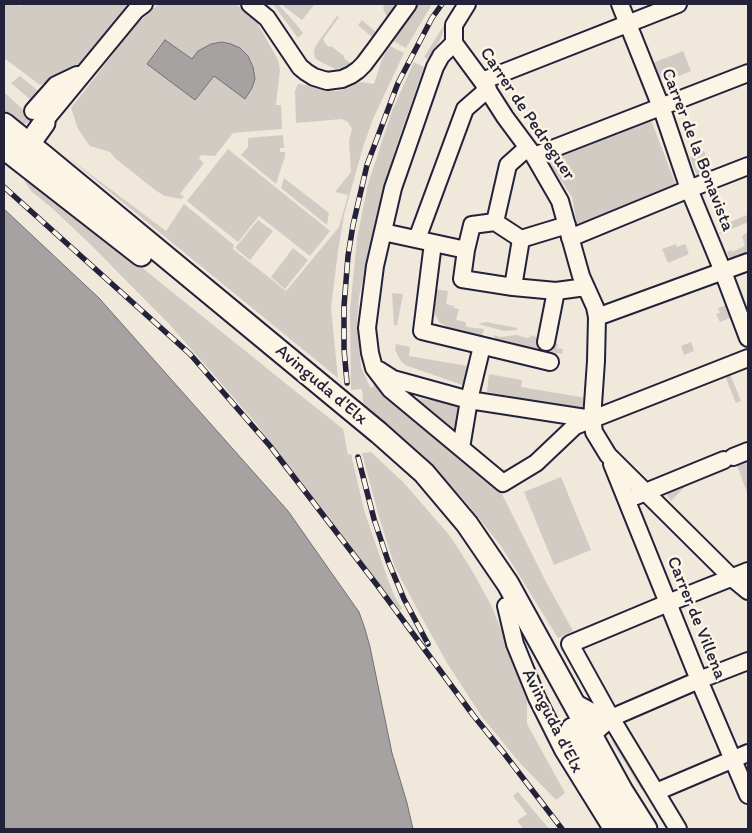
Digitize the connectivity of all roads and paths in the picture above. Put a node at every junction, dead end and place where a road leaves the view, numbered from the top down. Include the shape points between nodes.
1 (144, 4) edge
2 (250, 4) edge
3 (408, 4) edge
4 (467, 4) edge
5 (620, 4) edge
6 (678, 4) edge
7 (628, 24) junction
8 (454, 43) junction
9 (748, 73) edge
10 (485, 85) junction
11 (661, 107) junction
12 (38, 117) junction
13 (4, 124) edge
14 (4, 138) edge
15 (4, 148) edge
16 (25, 152) junction
17 (531, 152) junction
18 (45, 157) junction
19 (748, 166) edge
20 (689, 189) junction
21 (495, 222) junction
22 (568, 231) junction
23 (383, 232) junction
24 (521, 239) junction
25 (425, 241) junction
26 (466, 250) junction
27 (748, 262) edge
28 (723, 272) junction
29 (514, 287) junction
30 (586, 287) junction
31 (556, 291) junction
32 (597, 317) junction
33 (748, 338) edge
34 (546, 342) dead end
35 (482, 346) junction
36 (748, 358) edge
37 (550, 362) dead end
38 (374, 368) junction
39 (470, 400) junction
40 (592, 419) junction
41 (461, 448) junction
42 (608, 455) junction
43 (735, 456) edge
44 (644, 492) junction
45 (627, 500) junction
46 (748, 571) edge
47 (731, 577) junction
48 (748, 591) edge
49 (668, 602) junction
50 (506, 606) junction
51 (748, 661) edge
52 (699, 680) junction
53 (574, 702) junction
54 (611, 718) junction
55 (592, 735) junction
56 (741, 756) edge
57 (587, 757) junction
58 (656, 792) junction
59 (748, 795) edge
60 (612, 829) edge
61 (628, 829) edge
62 (646, 829) edge
63 (678, 829) edge

1 - 12 street via 46,118
2 - 3 street via 267,18 300,67 314,77 327,80 342,79 358,70
4 - 8 street via 454,25
5 - 7 street, Carrer de la Bonavista
6 - 7 street
7 - 10 street
7 - 11 street, Carrer de la Bonavista
8 - 10 street, Carrer de Pedreguer
8 - 23 street via 435,67 393,188
9 - 11 street
10 - 17 street, Carrer de Pedreguer
10 - 25 street via 465,109
11 - 17 street
11 - 20 street, Carrer de la Bonavista
12 - 16 main road
12 - 18 main road via 40,143
13 - 16 main road, Avinguda d'Elx
14 - 16 main road via 14,141
15 - 16 main road, Avinguda d'Elx
16 - 18 main road, Avinguda d'Elx
16 - 50 main road, Avinguda d'Elx via 416,480 462,538
17 - 21 street via 508,165
17 - 22 street, Carrer de Pedreguer via 560,201
18 - 53 main road, Avinguda d'Elx via 424,473 467,524 508,584
19 - 20 street
20 - 22 street
20 - 28 street, Carrer de la Bonavista
21 - 24 street
21 - 26 street via 472,225
22 - 24 street
22 - 30 street, Carrer de Pedreguer
23 - 25 street
23 - 38 street via 367,328
24 - 29 street
25 - 26 street
25 - 35 street via 422,331
26 - 29 street via 462,279
27 - 28 street
28 - 32 street
28 - 33 street, Carrer de la Bonavista
29 - 31 street
30 - 31 street
30 - 32 street, Carrer de Pedreguer
31 - 34 street
32 - 40 street, Carrer de Pedreguer
35 - 37 street
35 - 39 street
36 - 40 street
38 - 39 street via 393,379
38 - 41 street via 390,389
39 - 40 street
39 - 41 street
40 - 41 street via 575,426 536,463 503,483
40 - 42 street, Carrer de Pedreguer via 594,432
42 - 44 street, Carrer de Pedreguer
42 - 45 street, Carrer de Villena
43 - 44 street
44 - 45 street
44 - 47 street, Carrer de Pedreguer
45 - 49 street, Carrer de Villena
46 - 47 street
47 - 48 street, Carrer de Pedreguer
47 - 49 street
49 - 52 street, Carrer de Villena
49 - 54 street via 570,644
50 - 57 main road, Avinguda d'Elx
50 - 60 street, Avinguda d'Elx via 514,644 537,698 563,750
51 - 52 street
52 - 54 street
52 - 56 street, Carrer de Villena
53 - 54 street, Avinguda d'Elx
53 - 55 main road, Avinguda d'Elx
54 - 55 street, Avinguda d'Elx
54 - 58 street
55 - 57 street, Avinguda d'Elx
55 - 62 main road, Avinguda d'Elx
56 - 58 street
56 - 59 street, Carrer de Villena
57 - 61 main road, Avinguda d'Elx
58 - 63 street

